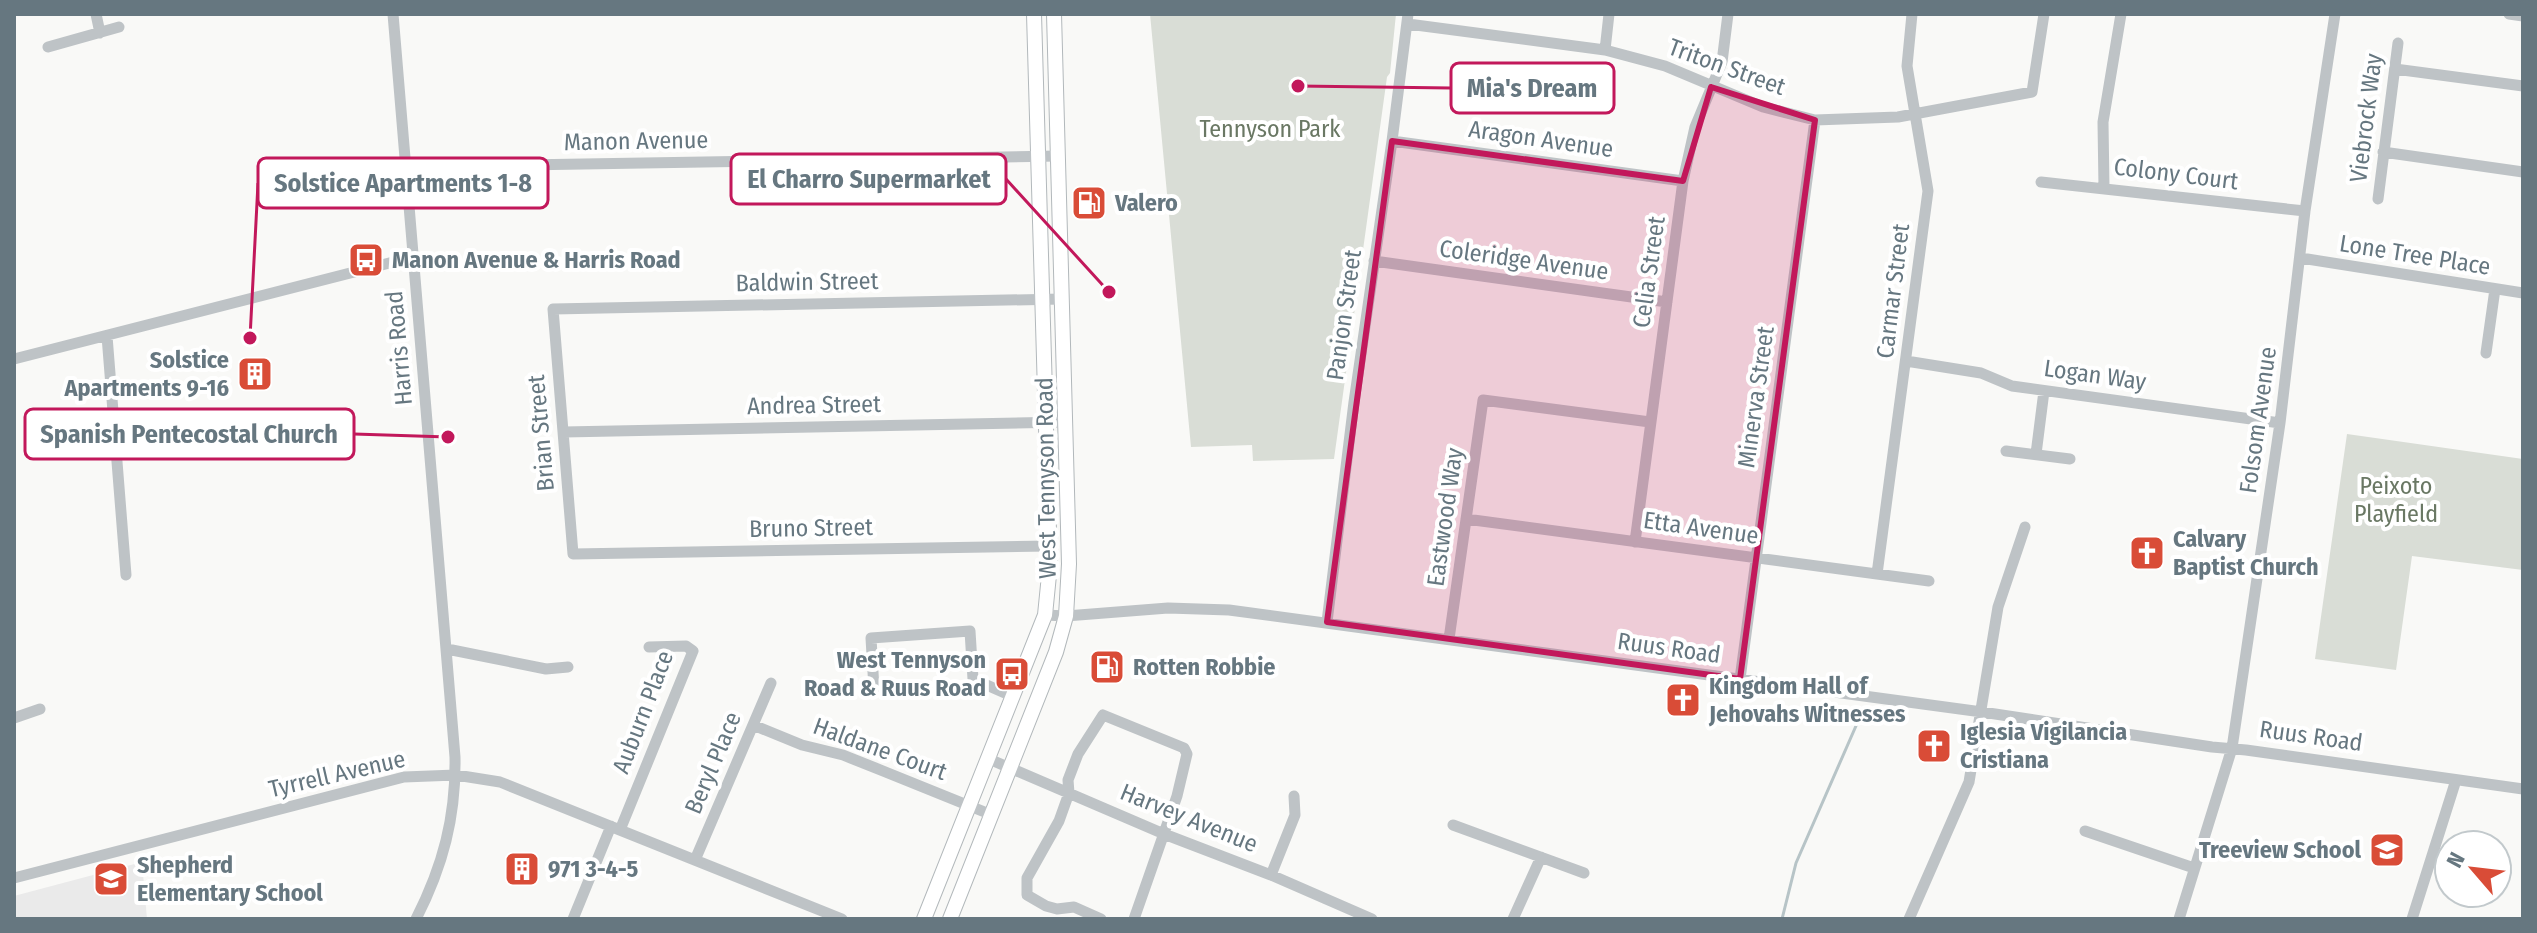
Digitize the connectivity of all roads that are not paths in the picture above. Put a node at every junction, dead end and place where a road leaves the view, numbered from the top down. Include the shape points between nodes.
1 (96, 14) edge
2 (393, 14) edge
3 (1034, 14) edge
4 (1054, 14) edge
5 (1609, 14) edge
6 (1728, 14) edge
7 (1912, 14) edge
8 (2044, 14) edge
9 (2121, 14) edge
10 (2335, 14) edge
11 (2509, 14) edge
12 (2523, 16) edge
13 (1408, 19) edge
14 (119, 27) dead end
15 (100, 33) junction
16 (2398, 43) dead end
17 (48, 47) dead end
18 (1605, 50) junction
19 (2395, 69) junction
20 (2523, 86) edge
21 (1711, 87) junction
22 (1915, 114) junction
23 (1815, 120) junction
24 (1392, 141) junction
25 (2383, 152) junction
26 (1039, 156) junction
27 (1058, 156) junction
28 (406, 167) junction
29 (2523, 172) edge
30 (1683, 181) junction
31 (2041, 182) dead end
32 (2104, 188) junction
33 (2378, 199) dead end
34 (2305, 211) junction
35 (413, 257) junction
36 (2301, 258) junction
37 (1374, 261) junction
38 (2495, 289) junction
39 (2523, 293) edge
40 (1042, 299) junction
41 (1062, 299) junction
42 (1667, 302) junction
43 (553, 309) joint
44 (107, 336) junction
45 (2486, 353) dead end
46 (14, 359) edge
47 (1906, 361) junction
48 (2044, 391) junction
49 (1046, 422) junction
50 (1065, 422) junction
51 (1650, 422) junction
52 (2280, 423) junction
53 (564, 432) junction
54 (2006, 451) dead end
55 (2036, 454) junction
56 (2070, 459) dead end
57 (1466, 519) junction
58 (2025, 527) dead end
59 (1635, 542) junction
60 (1049, 546) junction
61 (573, 554) joint
62 (1756, 558) junction
63 (1877, 574) junction
64 (126, 575) dead end
65 (1929, 581) dead end
66 (1045, 615) junction
67 (1066, 616) junction
68 (1327, 622) junction
69 (1449, 639) junction
70 (649, 647) dead end
71 (447, 649) junction
72 (568, 667) dead end
73 (1740, 679) junction
74 (771, 683) dead end
75 (874, 689) dead end
76 (1014, 697) junction
77 (40, 709) dead end
78 (1982, 712) junction
79 (14, 718) edge
80 (753, 725) junction
81 (2232, 748) junction
82 (989, 759) junction
83 (1011, 768) junction
84 (456, 775) junction
85 (2456, 780) junction
86 (2523, 789) edge
87 (1069, 793) junction
88 (1294, 796) dead end
89 (969, 806) junction
90 (992, 815) junction
91 (1453, 825) dead end
92 (616, 828) junction
93 (2085, 831) dead end
94 (1164, 834) junction
95 (1541, 857) junction
96 (695, 860) junction
97 (2194, 868) junction
98 (1584, 873) dead end
99 (1271, 875) junction
100 (14, 878) edge
101 (416, 919) edge
102 (573, 919) edge
103 (842, 919) edge
104 (924, 919) edge
105 (950, 919) edge
106 (1101, 919) edge
107 (1134, 919) edge
108 (1372, 919) edge
109 (1513, 919) edge
110 (1909, 919) edge
111 (2179, 919) edge
112 (2412, 919) edge

1 - 15 street
2 - 28 street, Harris Road
3 - 26 main road, West Tennyson Road
4 - 27 main road, West Tennyson Road
5 - 18 street
6 - 21 street, Celia Street via 1722,62
7 - 22 street, Carmar Street via 1907,66
8 - 22 street, Triton Street via 2032,92
9 - 32 street via 2103,122
10 - 34 street, Folsom Avenue
11 - 12 street
13 - 18 street, Triton Street
13 - 24 street, Panjon Street
14 - 15 street
15 - 17 street
16 - 19 street, Viebrock Way
18 - 21 street, Triton Street via 1665,66
19 - 20 street
19 - 25 street, Viebrock Way
21 - 23 street, Triton Street
21 - 30 street, Celia Street
22 - 23 street, Triton Street
22 - 47 street, Carmar Street via 1928,191
23 - 62 street, Minerva Street
24 - 30 street, Aragon Avenue
24 - 37 street, Panjon Street
25 - 29 street
25 - 33 street, Viebrock Way
26 - 27 street, Manon Avenue
26 - 28 street, Manon Avenue
26 - 40 main road, West Tennyson Road
27 - 41 main road, West Tennyson Road
28 - 35 street, Harris Road
30 - 42 street, Celia Street
31 - 32 street, Colony Court
32 - 34 street, Colony Court
34 - 36 street, Folsom Avenue
35 - 44 street
35 - 71 street, Harris Road
36 - 38 street, Lone Tree Place
36 - 52 street, Folsom Avenue
37 - 42 street, Coleridge Avenue
37 - 68 street, Panjon Street
38 - 39 street, Lone Tree Place
38 - 45 street
40 - 41 street, Baldwin Street
40 - 43 street, Baldwin Street
40 - 49 main road, West Tennyson Road
41 - 50 main road, West Tennyson Road
42 - 51 street, Celia Street
43 - 53 street, Brian Street
44 - 46 street
44 - 64 street
47 - 48 street, Logan Way via 1981,373
47 - 63 street, Carmar Street
48 - 52 street, Logan Way
48 - 55 street
49 - 50 street, Andrea Street
49 - 53 street, Andrea Street
49 - 60 main road, West Tennyson Road
50 - 67 main road, West Tennyson Road
51 - 57 street, Eastwood Way via 1483,400
51 - 59 street, Celia Street
52 - 81 street, Folsom Avenue
53 - 61 street, Brian Street
54 - 55 street
55 - 56 street
57 - 59 street, Etta Avenue
57 - 69 street, Eastwood Way
58 - 78 street via 1998,607
59 - 62 street, Etta Avenue
60 - 61 street, Bruno Street
60 - 66 main road, West Tennyson Road
62 - 63 street, Etta Avenue
62 - 73 street, Minerva Street
63 - 65 street, Etta Avenue
66 - 67 street, Ruus Road
66 - 76 main road, West Tennyson Road
67 - 68 street, Ruus Road via 1171,608
67 - 83 main road, West Tennyson Road
68 - 69 street, Ruus Road
69 - 73 street, Ruus Road
70 - 92 street, Auburn Place via 686,646 693,651
71 - 72 street via 546,669
71 - 84 street, Harris Road
73 - 78 street, Ruus Road
74 - 80 street, Beryl Place
75 - 76 street via 871,638 970,631 973,679
76 - 82 main road, West Tennyson Road
77 - 79 street
78 - 81 street, Ruus Road
78 - 110 street via 1969,782
80 - 89 street, Haldane Court
80 - 96 street, Beryl Place
81 - 85 street, Ruus Road
81 - 97 street, Folsom Avenue
82 - 83 street, Harvey Avenue
82 - 89 main road, West Tennyson Road
83 - 87 street, Harvey Avenue
83 - 90 main road, West Tennyson Road
84 - 92 street, Tyrrell Avenue via 500,782
84 - 100 street, Tyrrell Avenue via 404,777
84 - 101 street, Harris Road via 445,850
85 - 86 street, Ruus Road
85 - 112 street
87 - 94 street, Harvey Avenue
87 - 94 street via 1078,754 1103,715 1184,748 1187,754
87 - 106 street via 1025,889 1046,906 1074,907
88 - 99 street via 1295,815
89 - 90 street, Haldane Court
89 - 104 main road, West Tennyson Road
90 - 105 main road, West Tennyson Road
91 - 95 street
92 - 96 street, Tyrrell Avenue
92 - 102 street
93 - 97 street
94 - 99 street, Harvey Avenue
94 - 107 street
95 - 98 street
95 - 109 street
96 - 103 street, Tyrrell Avenue
97 - 111 street, Folsom Avenue
99 - 108 street, Harvey Avenue

